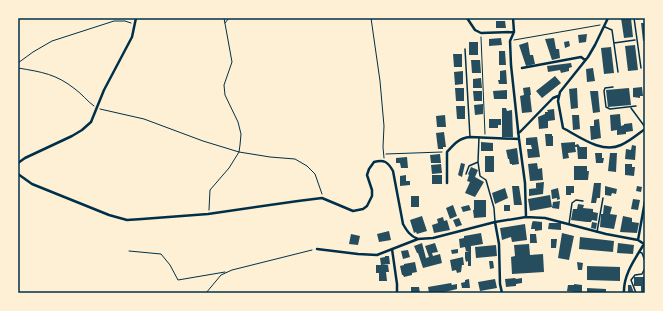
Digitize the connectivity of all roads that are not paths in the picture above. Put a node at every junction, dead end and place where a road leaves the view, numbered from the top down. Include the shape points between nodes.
1 (136, 18) edge
2 (467, 18) edge
3 (513, 18) edge
4 (608, 18) edge
5 (634, 19) edge
6 (604, 26) junction
7 (514, 32) junction
8 (636, 40) junction
9 (614, 43) junction
10 (465, 49) dead end
11 (585, 60) junction
12 (522, 68) dead end
13 (641, 68) dead end
14 (618, 72) dead end
15 (613, 87) dead end
16 (558, 96) junction
17 (636, 106) dead end
18 (630, 107) junction
19 (645, 128) edge
20 (518, 133) junction
21 (470, 137) junction
22 (479, 137) junction
23 (519, 139) junction
24 (478, 162) junction
25 (18, 163) edge
26 (18, 174) edge
27 (466, 174) dead end
28 (447, 184) dead end
29 (603, 198) dead end
30 (583, 201) dead end
31 (645, 201) edge
32 (526, 217) junction
33 (495, 222) junction
34 (569, 224) junction
35 (597, 232) junction
36 (418, 239) junction
37 (638, 240) junction
38 (644, 244) edge
39 (317, 249) road end
40 (392, 250) junction
41 (639, 252) junction
42 (645, 268) edge
43 (397, 293) edge
44 (502, 293) edge
45 (624, 293) edge
46 (636, 293) edge

1 - 25 street via 132,37 104,90 91,122 72,136
2 - 7 street via 475,30 481,33
3 - 7 street
4 - 6 street
5 - 8 lane
6 - 9 lane via 612,30
6 - 11 street
7 - 20 street via 510,41
8 - 9 lane
8 - 13 lane
9 - 14 lane
10 - 21 lane
11 - 12 street via 581,58
11 - 16 street
15 - 18 lane via 605,88 606,107
16 - 19 street via 563,128 601,147 616,147
16 - 20 street
17 - 18 lane
18 - 19 lane
20 - 23 street
21 - 22 street
21 - 28 street via 457,141 447,152
22 - 23 street
22 - 24 lane
23 - 32 street via 525,183
24 - 27 lane via 470,166
24 - 33 lane via 480,176 486,180 494,208
26 - 36 street via 32,184 127,220 208,214 322,198 354,212 363,210 372,196 368,168 374,162 384,160 393,171 403,224 412,237
29 - 35 lane
30 - 34 lane via 576,200 572,203
31 - 37 street
32 - 33 street
32 - 34 street via 545,218
33 - 36 street via 433,238
33 - 44 street
34 - 35 street
35 - 37 street
36 - 40 street
37 - 38 street
38 - 41 street
39 - 40 street via 377,255
40 - 43 street
41 - 42 lane via 642,253
41 - 45 street via 628,272
42 - 46 lane via 642,274 635,275 631,280

